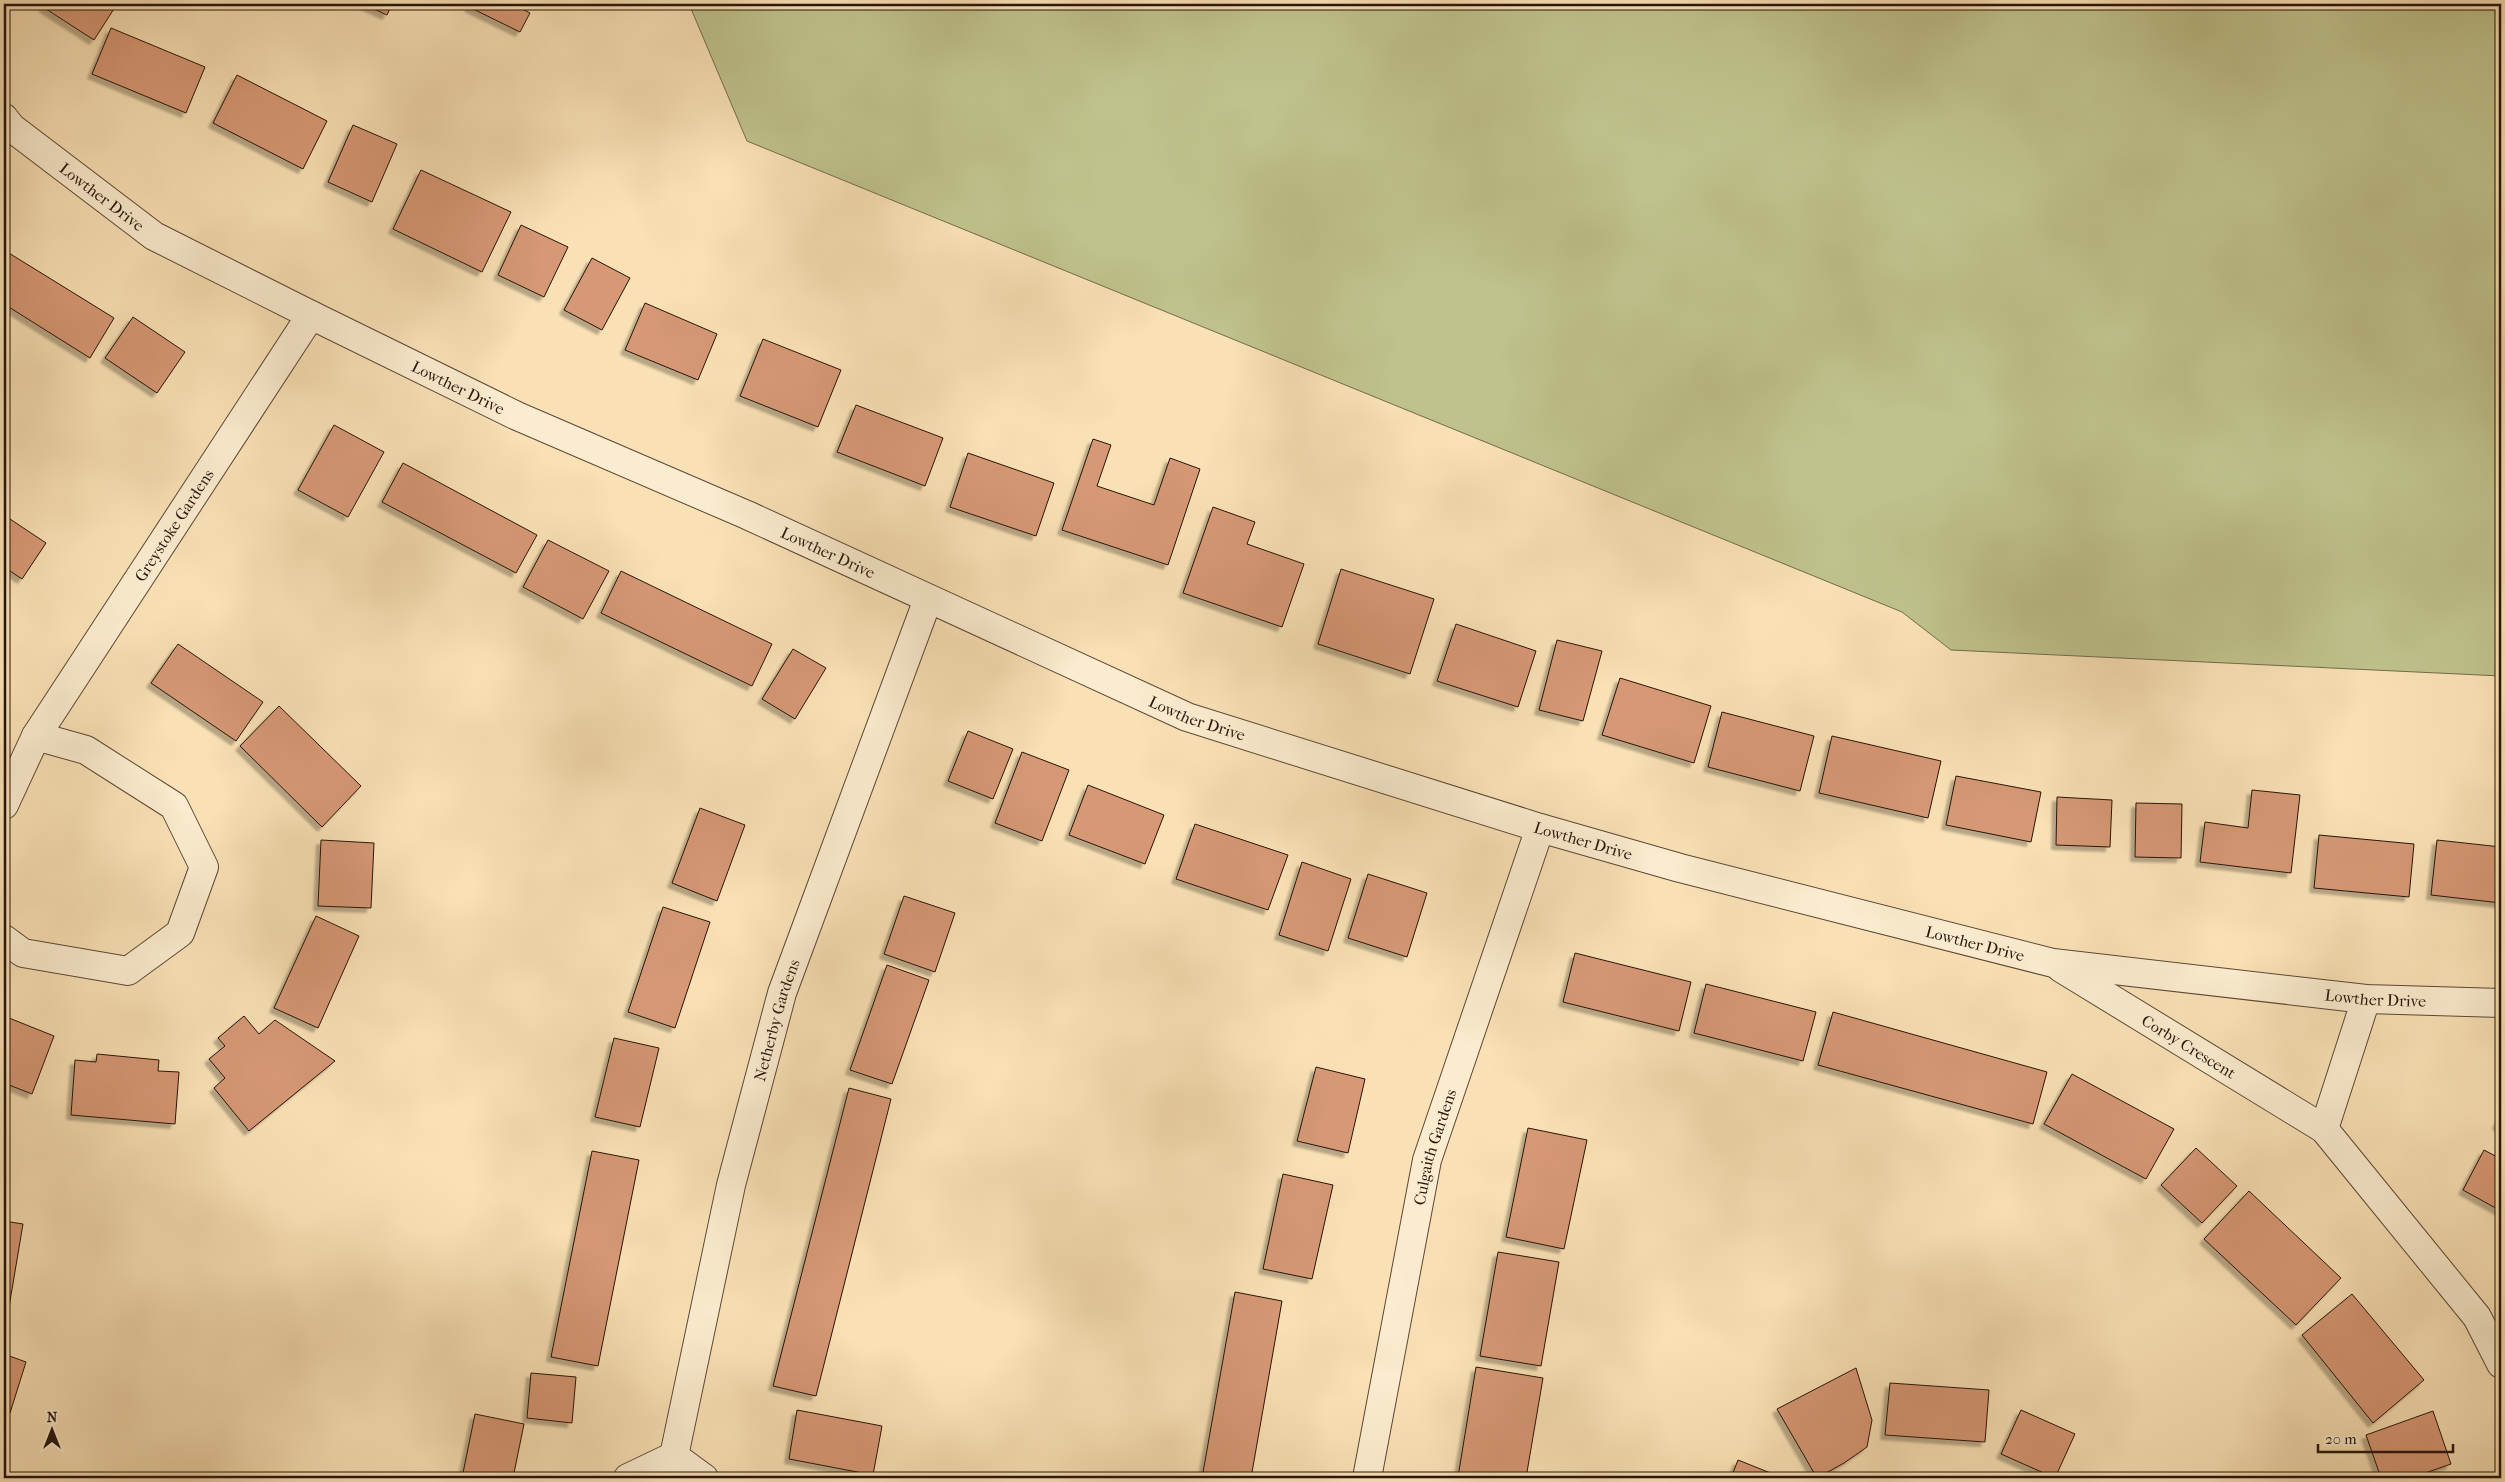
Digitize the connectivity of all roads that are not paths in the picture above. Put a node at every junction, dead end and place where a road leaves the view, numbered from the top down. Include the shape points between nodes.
1 (4, 118) edge
2 (311, 315) junction
3 (928, 598) junction
4 (36, 736) junction
5 (4, 805) edge
6 (1540, 828) junction
7 (4, 939) edge
8 (2053, 963) junction
9 (2366, 999) junction
10 (2501, 1004) edge
11 (2324, 1129) junction
12 (2501, 1364) edge
13 (674, 1456) junction
14 (628, 1478) edge
15 (704, 1478) edge
16 (1367, 1478) edge

1 - 2 street, Lowther Drive via 12,128 154,236
2 - 3 street, Lowther Drive via 517,416 747,515
2 - 4 street, Greystoke Gardens
3 - 6 street, Lowther Drive via 1187,717
3 - 13 street, Netherby Gardens via 782,993 731,1184
4 - 5 street, Greystoke Gardens
4 - 7 street via 86,750 174,806 204,867 180,933 128,971 23,953
6 - 8 street, Lowther Drive via 1680,868
6 - 16 street, Culgaith Gardens via 1427,1160
8 - 9 street, Lowther Drive
8 - 11 street, Corby Crescent
9 - 10 street, Lowther Drive
9 - 11 street
11 - 12 street, Corby Crescent via 2477,1317
13 - 14 street
13 - 15 street

